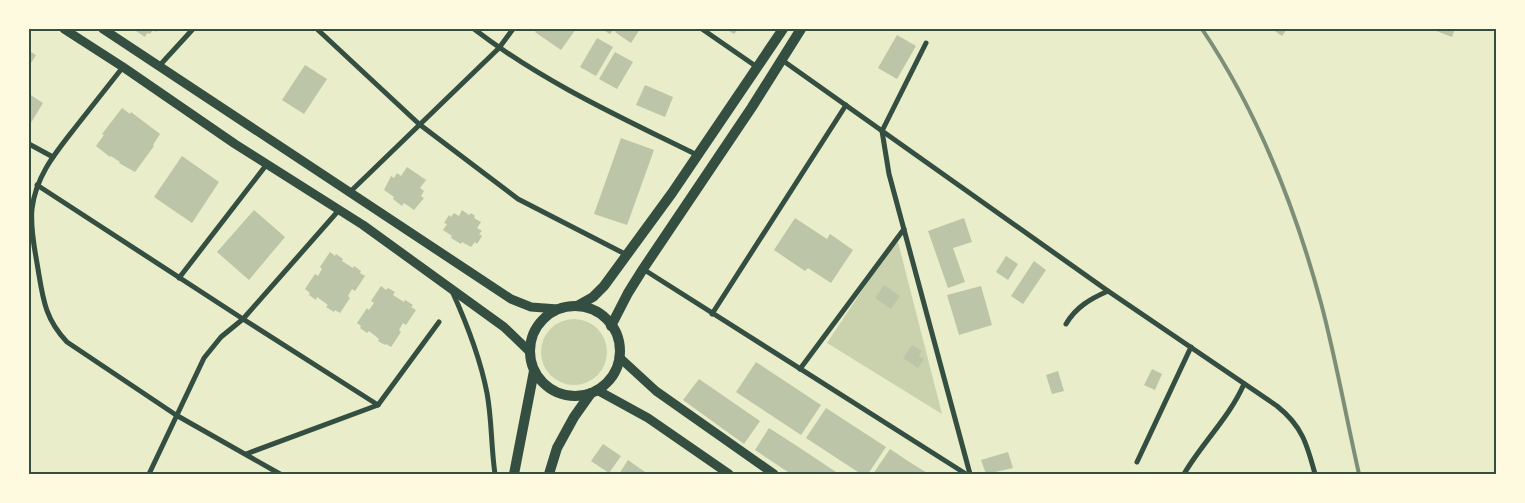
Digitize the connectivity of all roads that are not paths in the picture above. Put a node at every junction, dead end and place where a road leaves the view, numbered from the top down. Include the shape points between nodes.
1 (64, 29) edge
2 (103, 29) edge
3 (193, 29) edge
4 (318, 29) edge
5 (474, 29) edge
6 (513, 29) edge
7 (702, 29) edge
8 (783, 29) edge
9 (801, 29) edge
10 (926, 43) dead end
11 (499, 48) junction
12 (782, 60) junction
13 (160, 65) junction
14 (123, 66) junction
15 (758, 68) junction
16 (846, 105) junction
17 (420, 124) junction
18 (882, 131) junction
19 (29, 144) edge
20 (698, 156) junction
21 (53, 157) junction
22 (267, 164) junction
23 (37, 185) junction
24 (350, 192) junction
25 (339, 210) junction
26 (904, 229) junction
27 (627, 255) junction
28 (642, 269) junction
29 (179, 278) junction
30 (452, 290) junction
31 (1108, 291) junction
32 (577, 306) junction
33 (558, 309) junction
34 (712, 314) junction
35 (243, 319) junction
36 (439, 322) dead end
37 (1066, 324) dead end
38 (611, 326) junction
39 (1190, 348) junction
40 (530, 352) junction
41 (619, 357) junction
42 (800, 369) junction
43 (534, 371) junction
44 (1244, 384) junction
45 (594, 391) junction
46 (378, 405) junction
47 (176, 415) junction
48 (246, 454) junction
49 (1137, 462) dead end
50 (149, 474) edge
51 (280, 474) edge
52 (495, 474) edge
53 (514, 474) edge
54 (549, 474) edge
55 (729, 474) edge
56 (774, 474) edge
57 (966, 474) edge
58 (970, 474) edge
59 (1184, 474) edge
60 (1315, 474) edge

1 - 14 street
2 - 13 street
3 - 13 street
4 - 17 street
5 - 11 street
6 - 11 street
7 - 15 street
8 - 15 main road
9 - 12 main road
10 - 18 street
11 - 17 street
11 - 20 street via 575,95
12 - 16 street
12 - 28 main road
13 - 24 street
14 - 21 street
14 - 22 street
15 - 20 main road
16 - 18 street
16 - 34 street
17 - 24 street
17 - 27 street via 518,199
18 - 26 street via 889,174
18 - 31 street
19 - 21 street
20 - 27 main road
21 - 23 street
22 - 25 street
22 - 29 street
23 - 29 street
23 - 47 street via 32,222 41,293 51,321 67,342
24 - 33 street via 511,299 531,307
25 - 30 street
25 - 35 street
26 - 42 street
26 - 58 street
27 - 32 main road via 598,293
28 - 34 street
28 - 38 main road
29 - 35 street
30 - 40 street via 504,327
30 - 52 street via 484,378
31 - 37 street via 1084,302
31 - 39 street
32 - 33 main road
32 - 38 main road via 596,312
33 - 40 main road via 537,326
34 - 42 street
35 - 46 street
35 - 47 street via 221,337 204,358
36 - 46 street
38 - 41 main road via 619,344
39 - 44 street
39 - 49 street
40 - 43 main road
41 - 45 main road via 612,376
41 - 56 street via 656,391
42 - 57 street
43 - 45 main road via 542,382 559,393 572,396
43 - 53 main road
44 - 59 street via 1232,409
44 - 60 street via 1294,422 1307,444
45 - 54 main road via 574,417 557,448
45 - 55 street via 648,418
46 - 48 street
47 - 48 street
47 - 50 street
48 - 51 street

